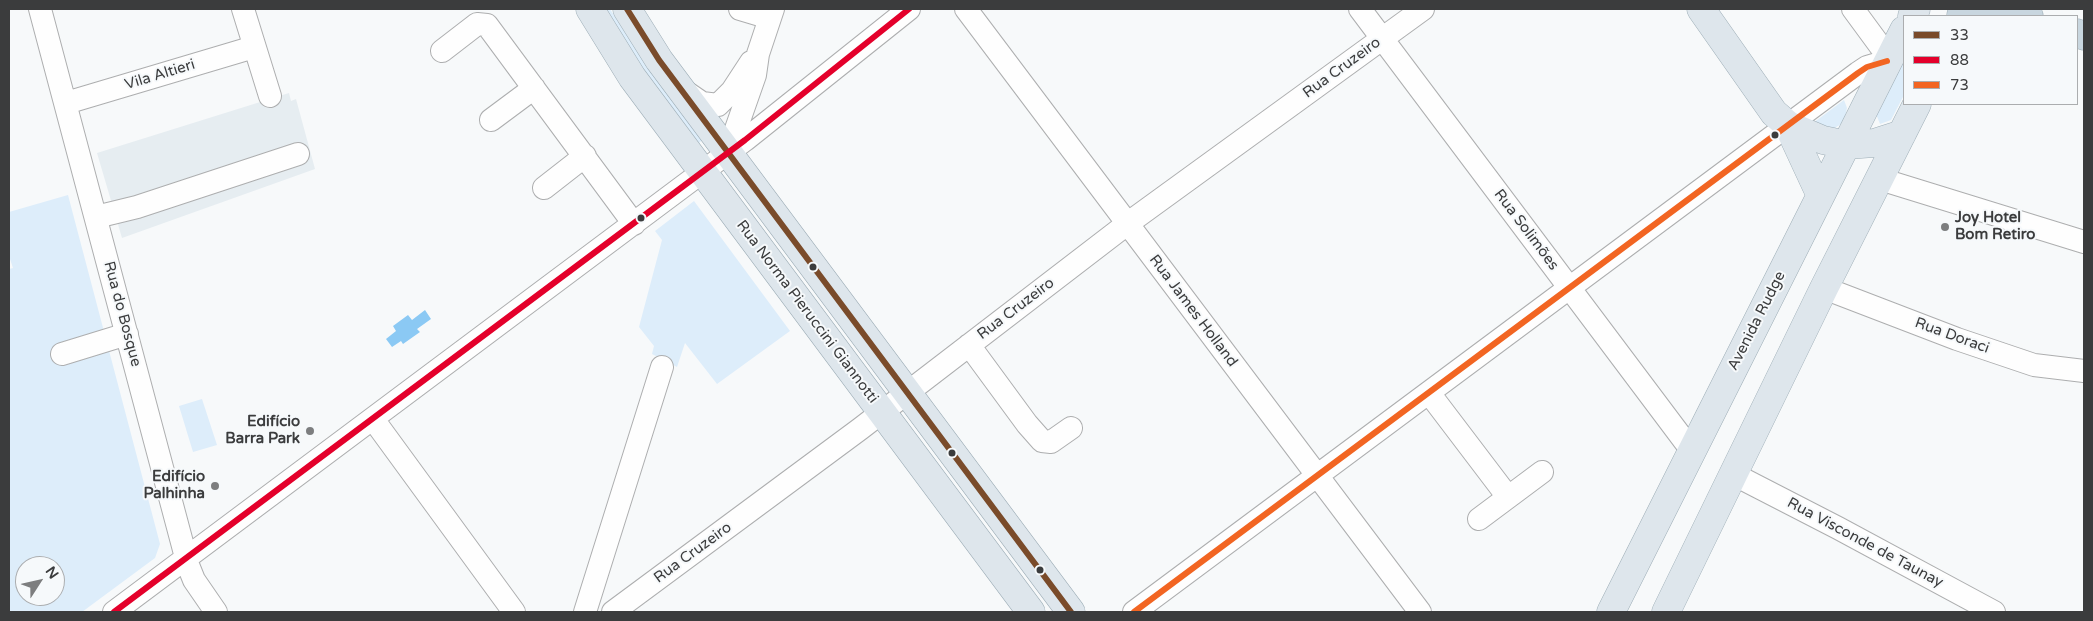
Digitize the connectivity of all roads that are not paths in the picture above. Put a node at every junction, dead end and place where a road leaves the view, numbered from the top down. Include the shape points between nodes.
1 (40, 9) edge
2 (243, 9) edge
3 (590, 9) edge
4 (627, 9) edge
5 (740, 9) edge
6 (908, 9) edge
7 (966, 9) edge
8 (1360, 9) edge
9 (1423, 9) edge
10 (1701, 9) edge
11 (1853, 9) edge
12 (1962, 13) edge
13 (772, 14) edge
14 (2026, 15) edge
15 (1903, 32) edge
16 (1382, 39) junction
17 (254, 47) junction
18 (442, 51) dead end
19 (758, 54) junction
20 (1888, 60) junction
21 (534, 88) junction
22 (680, 88) junction
23 (270, 96) dead end
24 (66, 103) junction
25 (1916, 105) edge
26 (491, 120) dead end
27 (1788, 125) junction
28 (1902, 134) junction
29 (1847, 145) junction
30 (728, 152) junction
31 (298, 154) dead end
32 (585, 156) junction
33 (702, 171) junction
34 (1880, 179) junction
35 (544, 188) dead end
36 (1820, 194) junction
37 (96, 217) junction
38 (634, 224) junction
39 (1127, 224) junction
40 (2084, 242) edge
41 (1824, 288) junction
42 (1570, 289) junction
43 (127, 334) junction
44 (969, 345) junction
45 (62, 354) dead end
46 (662, 367) dead end
47 (2084, 371) edge
48 (907, 392) junction
49 (1430, 394) junction
50 (882, 412) junction
51 (373, 419) junction
52 (1070, 428) dead end
53 (1692, 451) junction
54 (1542, 472) dead end
55 (1735, 475) junction
56 (1318, 477) junction
57 (1508, 497) junction
58 (1478, 519) dead end
59 (186, 558) junction
60 (114, 612) edge
61 (216, 612) edge
62 (514, 612) edge
63 (586, 612) edge
64 (613, 612) edge
65 (1030, 612) edge
66 (1071, 612) edge
67 (1134, 612) edge
68 (1420, 612) edge
69 (1610, 612) edge
70 (1666, 612) edge
71 (1994, 612) edge

1 - 24 street, Rua do Bosque
2 - 17 street
3 - 33 main road, Rua Norma Pieruccini Giannotti via 632,78
4 - 22 main road
5 - 13 street
6 - 30 street
7 - 39 street, Rua James Holland
8 - 16 street, Rua Solimões
9 - 16 street, Rua Cruzeiro
10 - 27 main road via 1774,113
11 - 20 street
12 - 14 highway
13 - 19 street
15 - 20 main road, Avenida Rudge
16 - 39 street, Rua Cruzeiro
16 - 42 street, Rua Solimões
17 - 23 street
17 - 24 street, Vila Altieri
18 - 21 street via 477,24 485,24
19 - 22 street via 718,105 702,103
19 - 30 street via 755,75
20 - 27 street via 1867,67
20 - 29 main road, Avenida Rudge
21 - 26 street
21 - 32 street
22 - 30 main road
24 - 37 street, Rua do Bosque
25 - 28 main road
27 - 29 main road via 1823,140
27 - 36 main road
27 - 42 street
28 - 29 main road via 1874,143
28 - 34 main road
29 - 36 main road, Avenida Rudge
30 - 33 street
30 - 48 main road
31 - 37 street via 137,207
32 - 35 street
32 - 38 street
33 - 38 street
33 - 50 main road, Rua Norma Pieruccini Giannotti
34 - 40 street
34 - 41 main road
36 - 53 main road, Avenida Rudge
37 - 43 street, Rua do Bosque
38 - 51 street
39 - 44 street, Rua Cruzeiro
39 - 56 street, Rua James Holland
41 - 47 street, Rua Doraci via 2034,365
41 - 55 main road
42 - 49 street
42 - 53 street, Rua Solimões
43 - 45 street
43 - 59 street, Rua do Bosque
44 - 48 street, Rua Cruzeiro
44 - 52 street via 1042,441 1051,442
46 - 63 street
48 - 50 street, Rua Cruzeiro
48 - 66 main road
49 - 56 street
49 - 57 street
50 - 64 street, Rua Cruzeiro
50 - 65 main road, Rua Norma Pieruccini Giannotti
51 - 59 street
51 - 62 street
53 - 69 main road, Avenida Rudge
54 - 57 street
55 - 70 main road
55 - 71 street, Rua Visconde de Taunay
56 - 67 street
56 - 68 street, Rua James Holland
57 - 58 street
59 - 60 street
59 - 61 street, Rua do Bosque via 194,580

